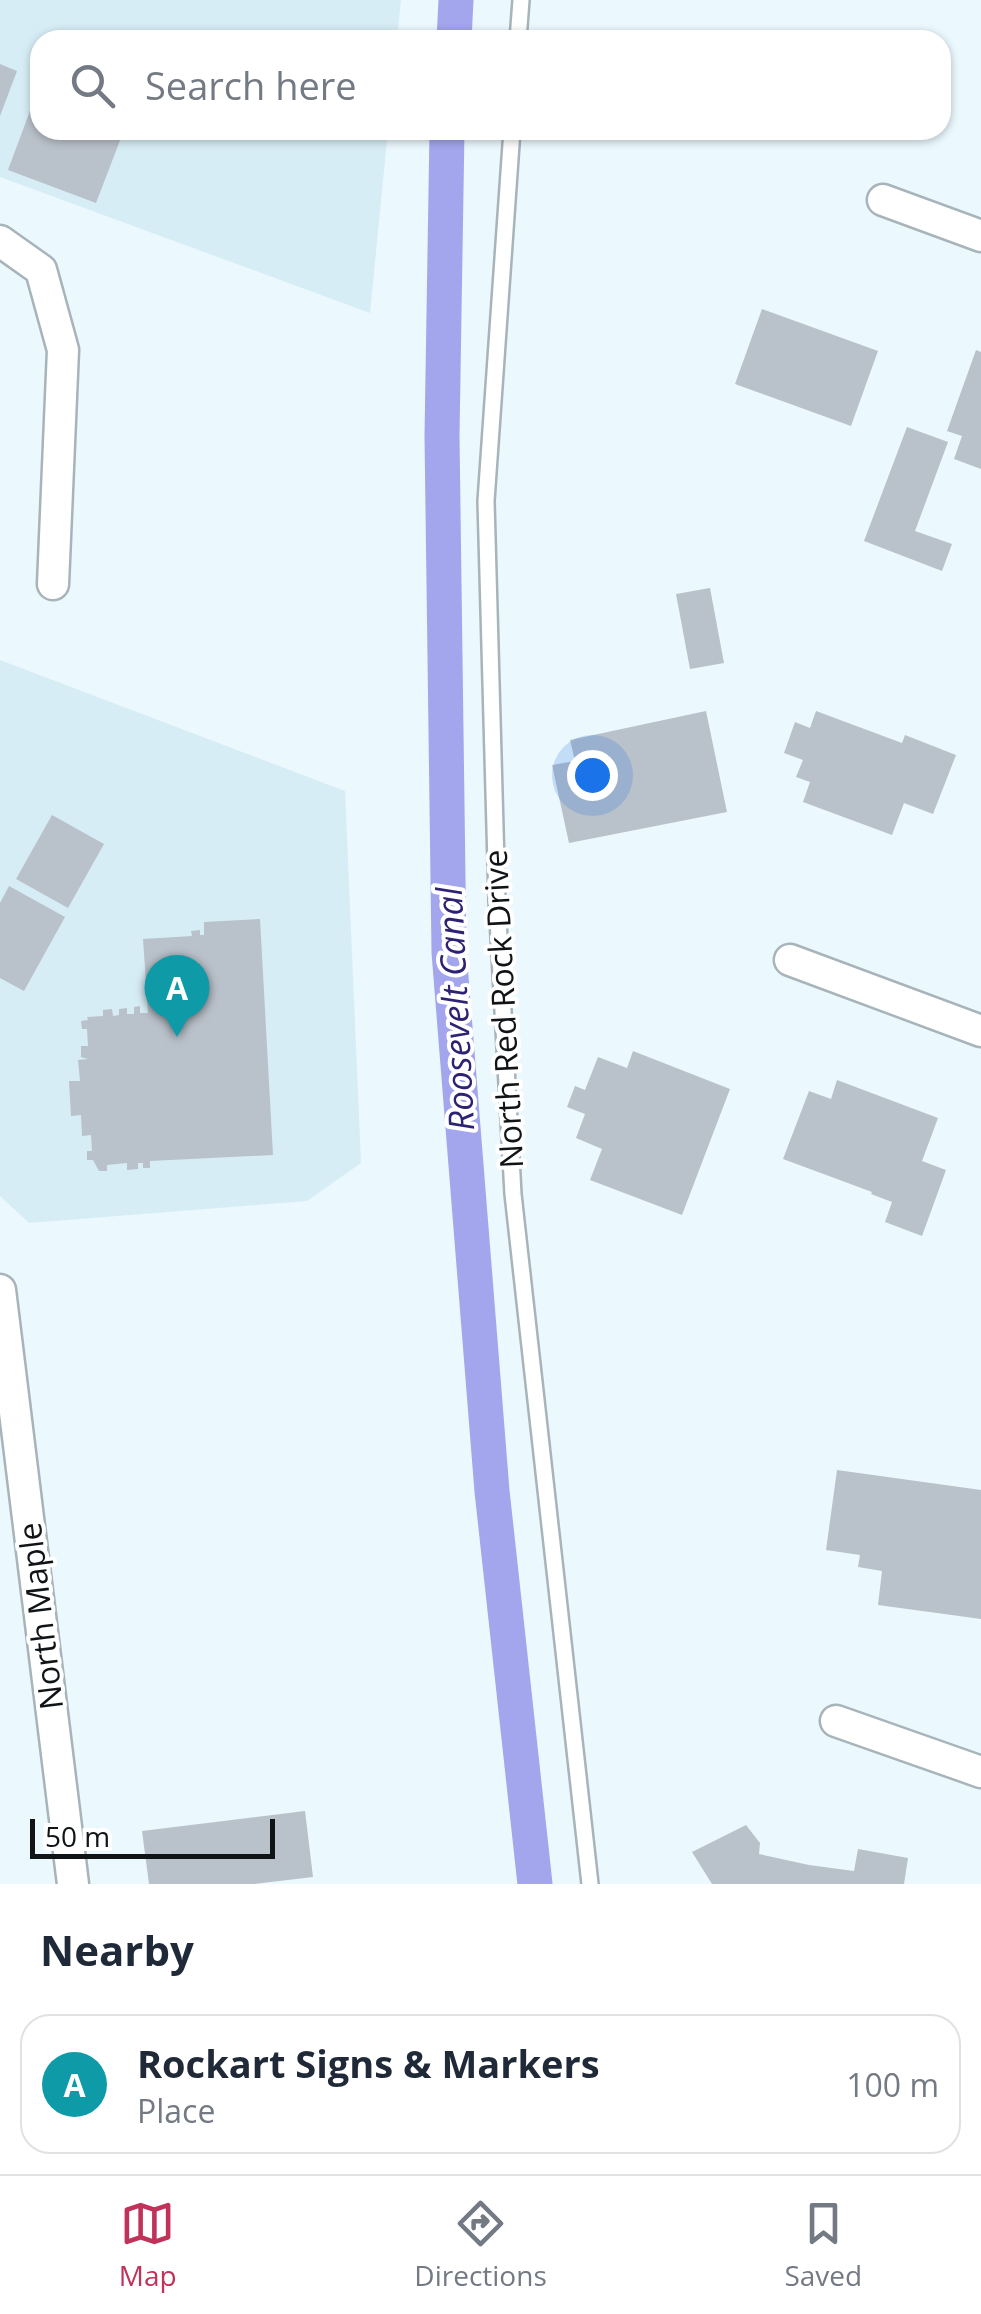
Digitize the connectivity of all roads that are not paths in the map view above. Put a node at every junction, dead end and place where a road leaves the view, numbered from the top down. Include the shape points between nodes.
1 (521, 0) edge
2 (519, 30) edge
3 (511, 140) edge
4 (883, 200) dead end
5 (981, 236) edge
6 (0, 241) edge
7 (53, 584) dead end
8 (790, 960) dead end
9 (981, 1031) edge
10 (0, 1290) edge
11 (836, 1720) dead end
12 (981, 1772) edge
13 (72, 1884) edge
14 (590, 1884) edge

1 - 2 lane
3 - 14 lane, North Red Rock Drive via 486,501 496,901 513,1194
4 - 5 street
6 - 7 street via 41,270 63,350
8 - 9 street
10 - 13 street, North Maple
11 - 12 street

